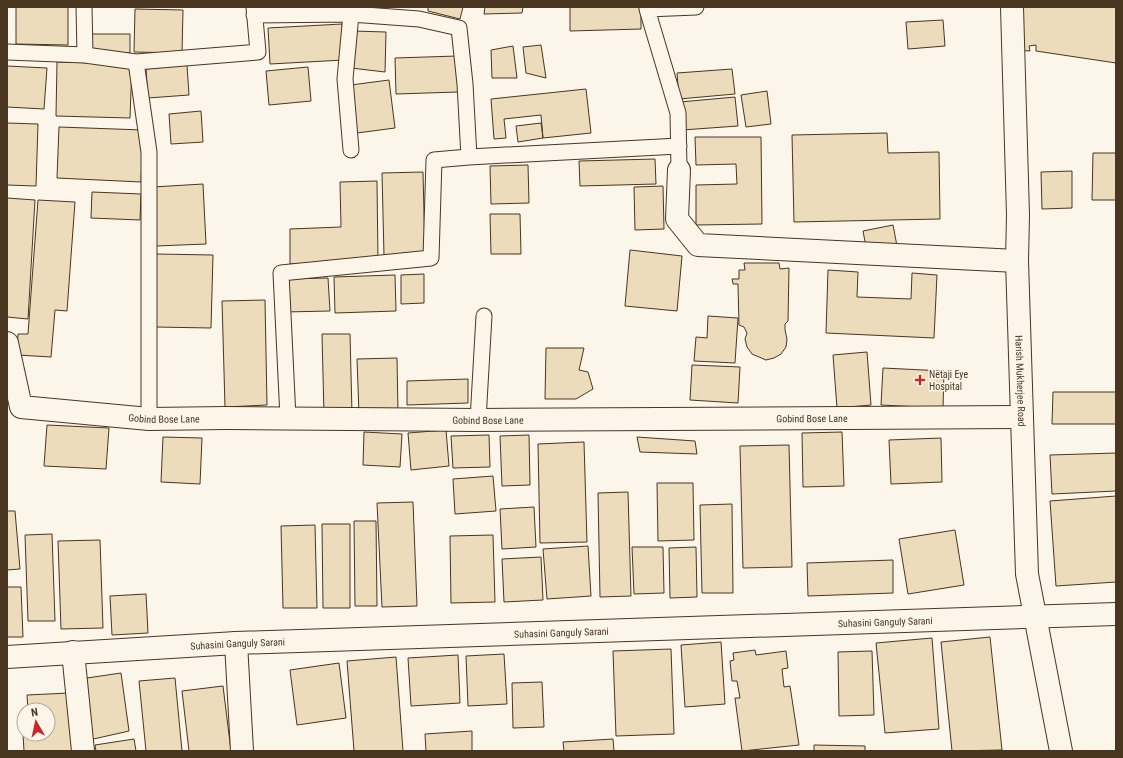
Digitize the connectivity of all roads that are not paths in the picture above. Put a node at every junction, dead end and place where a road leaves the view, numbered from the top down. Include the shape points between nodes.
1 (84, 7) edge
2 (696, 7) edge
3 (1012, 7) edge
4 (647, 8) edge
5 (254, 11) edge
6 (351, 14) junction
7 (7, 52) edge
8 (85, 55) junction
9 (136, 62) junction
10 (679, 146) junction
11 (351, 150) dead end
12 (469, 157) junction
13 (679, 170) joint
14 (1017, 260) junction
15 (484, 316) dead end
16 (7, 343) edge
17 (1022, 417) junction
18 (288, 418) junction
19 (149, 419) junction
20 (478, 420) junction
21 (1116, 614) edge
22 (1036, 616) junction
23 (236, 643) junction
24 (73, 652) junction
25 (7, 657) edge
26 (83, 751) edge
27 (242, 751) edge
28 (1061, 751) edge

1 - 8 lane
2 - 4 lane
3 - 14 street, Harish Mukherjee Road
4 - 10 lane via 678,113
5 - 6 lane
5 - 9 lane via 258,52
6 - 11 lane via 345,79
6 - 12 lane via 419,19 459,28
7 - 8 lane
8 - 9 lane
9 - 19 lane via 149,152
10 - 12 lane
10 - 13 lane
12 - 18 lane via 434,160 431,258 281,273
13 - 14 street via 677,219 698,245
14 - 17 street, Harish Mukherjee Road
15 - 20 lane
16 - 19 street, Gobind Bose Lane via 20,407
17 - 20 street, Gobind Bose Lane
17 - 22 street, Harish Mukherjee Road via 1027,574
18 - 19 street, Gobind Bose Lane
18 - 20 street, Gobind Bose Lane
21 - 22 street, Suhasini Ganguly Sarani
22 - 23 street, Suhasini Ganguly Sarani
22 - 28 street, Harish Mukherjee Road
23 - 24 street, Suhasini Ganguly Sarani
23 - 27 street
24 - 25 street, Suhasini Ganguly Sarani
24 - 26 street

